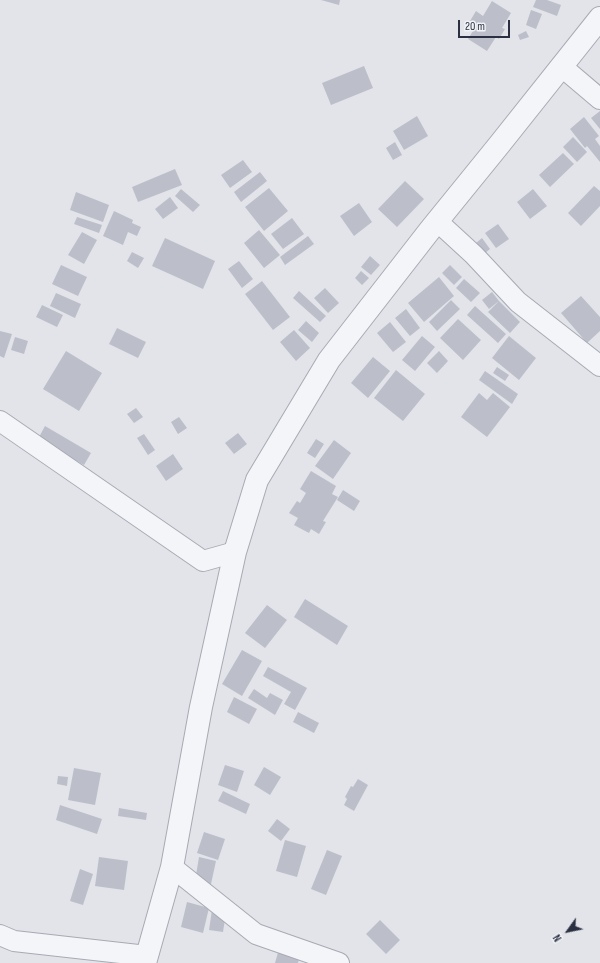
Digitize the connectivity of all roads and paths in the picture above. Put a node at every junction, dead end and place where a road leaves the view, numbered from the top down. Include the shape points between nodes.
1 (600, 18) edge
2 (561, 66) junction
3 (600, 99) edge
4 (437, 221) junction
5 (600, 366) edge
6 (0, 421) edge
7 (235, 552) junction
8 (172, 867) junction
9 (0, 936) edge
10 (146, 960) edge
11 (340, 963) edge

1 - 2 street
2 - 3 street
2 - 4 street
4 - 5 street via 474,255 518,302
4 - 7 street via 329,360 257,480
6 - 7 street via 203,561
7 - 8 street via 201,707
8 - 10 street
8 - 11 street via 256,934
9 - 10 street via 14,941

